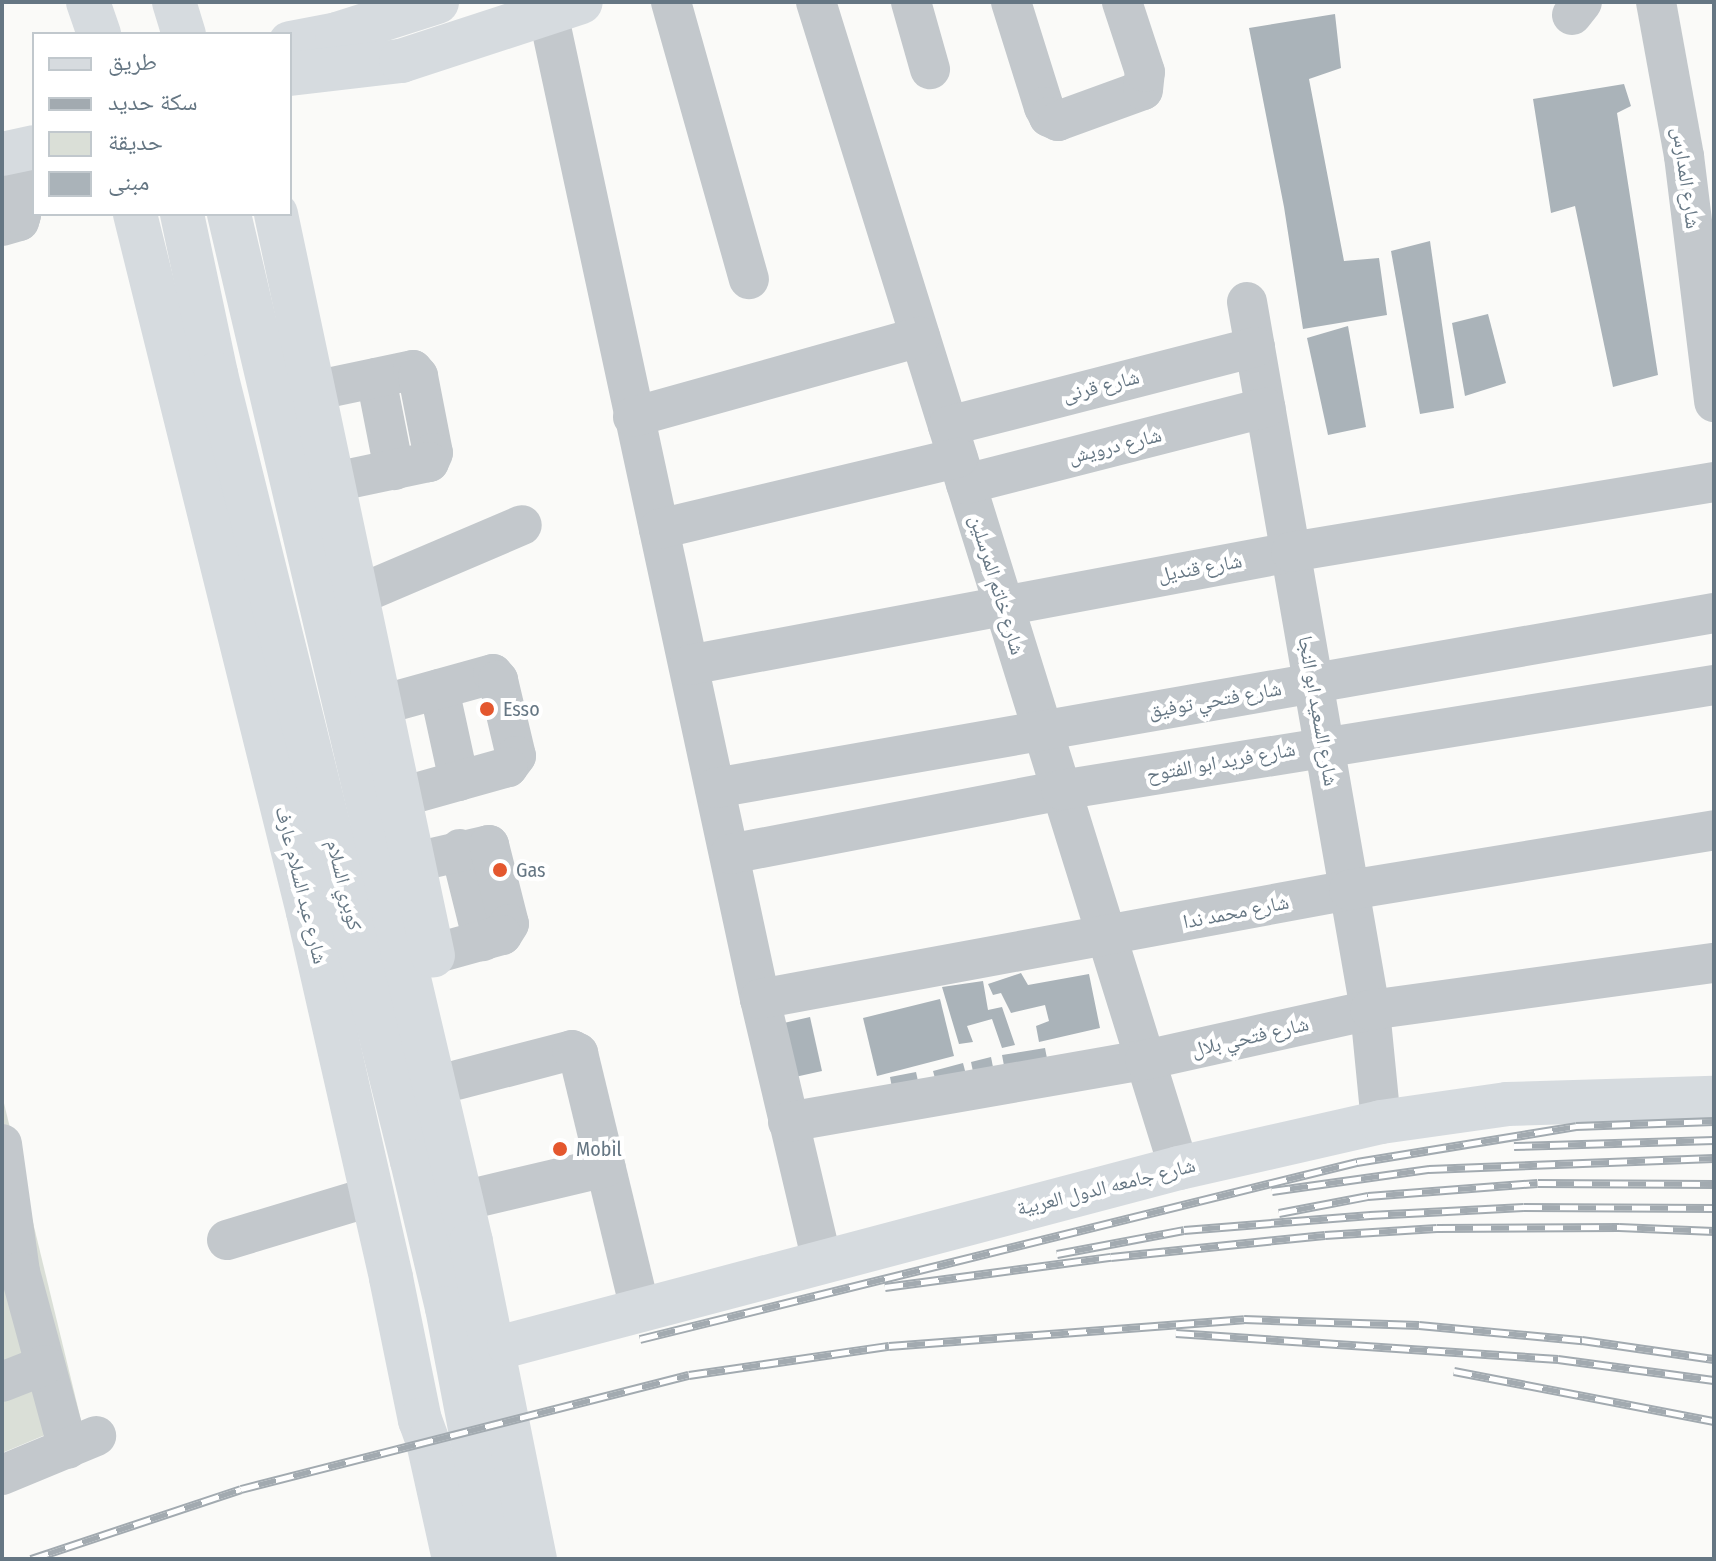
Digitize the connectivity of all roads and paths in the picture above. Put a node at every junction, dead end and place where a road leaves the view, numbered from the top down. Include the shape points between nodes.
1 (88, 2) edge
2 (437, 2) edge
3 (671, 2) edge
4 (816, 2) edge
5 (911, 2) edge
6 (1011, 2) edge
7 (1122, 2) edge
8 (1656, 2) edge
9 (565, 7) edge
10 (98, 32) edge
11 (292, 43) edge
12 (371, 65) junction
13 (930, 69) dead end
14 (292, 74) edge
15 (292, 103) edge
16 (15, 151) edge
17 (135, 216) edge
18 (182, 216) edge
19 (229, 216) edge
20 (276, 216) edge
21 (24, 220) edge
22 (749, 279) dead end
23 (1247, 302) dead end
24 (920, 337) junction
25 (1255, 347) junction
26 (313, 391) junction
27 (1714, 402) edge
28 (1265, 408) junction
29 (633, 417) junction
30 (957, 456) junction
31 (334, 482) junction
32 (1714, 482) edge
33 (522, 525) dead end
34 (659, 529) junction
35 (1291, 552) junction
36 (358, 595) junction
37 (1003, 603) junction
38 (1714, 613) edge
39 (689, 665) junction
40 (1313, 683) junction
41 (1714, 685) edge
42 (439, 689) junction
43 (381, 705) junction
44 (1042, 730) junction
45 (1324, 745) junction
46 (459, 781) junction
47 (715, 788) junction
48 (1061, 790) junction
49 (401, 797) junction
50 (1714, 830) edge
51 (730, 854) junction
52 (416, 868) junction
53 (1349, 890) junction
54 (308, 912) junction
55 (1107, 937) junction
56 (433, 954) junction
57 (1714, 963) edge
58 (760, 999) junction
59 (1370, 1010) junction
60 (1145, 1060) junction
61 (457, 1080) junction
62 (1714, 1098) edge
63 (788, 1122) junction
64 (1381, 1122) junction
65 (2, 1144) edge
66 (606, 1167) junction
67 (1179, 1168) junction
68 (373, 1196) junction
69 (479, 1197) junction
70 (227, 1240) dead end
71 (490, 1252) junction
72 (822, 1261) junction
73 (391, 1278) junction
74 (640, 1310) junction
75 (509, 1345) junction
76 (45, 1365) junction
77 (2, 1382) edge
78 (2, 1475) edge
79 (454, 1559) edge
80 (495, 1559) edge
81 (535, 1559) edge
82 (552, 1559) edge

1 - 10 main road
2 - 11 main road
3 - 22 street
4 - 24 street, شارع خاتم المرسلين
5 - 13 street
6 - 7 street via 1044,107 1058,121 1143,90 1145,72
8 - 27 street, شارع المدارس via 1684,156
9 - 12 main road via 401,61
9 - 29 street
12 - 14 main road
12 - 15 main road
16 - 21 street
17 - 54 main road, شارع عبد السلام عارف
18 - 80 main road, كوبري السلام via 216,374 447,1308
19 - 81 main road, كوبري السلام via 471,1242
20 - 26 main road
23 - 25 street, شارع السعيد ابو النجا
24 - 29 street
24 - 30 street, شارع خاتم المرسلين
25 - 28 street, شارع السعيد ابو النجا
25 - 30 street, شارع قرنى
26 - 31 main road
26 - 31 street via 376,378 394,470
28 - 30 street, شارع درويش
28 - 35 street, شارع السعيد ابو النجا
29 - 34 street
30 - 34 street
30 - 37 street, شارع خاتم المرسلين
31 - 36 main road
32 - 35 street, شارع قنديل
33 - 36 street
34 - 39 street
35 - 37 street, شارع قنديل
35 - 40 street, شارع السعيد ابو النجا
36 - 43 main road
37 - 39 street, شارع قنديل
37 - 44 street, شارع خاتم المرسلين
38 - 40 street, شارع فتحي توفيق
39 - 47 street
40 - 44 street, شارع فتحي توفيق
40 - 45 street, شارع السعيد ابو النجا
41 - 45 street, شارع فريد ابو الفتوح
42 - 43 street
42 - 46 street
42 - 46 street via 497,676 516,756 513,765
43 - 49 main road
44 - 47 street, شارع فتحي توفيق
44 - 48 street, شارع خاتم المرسلين
45 - 48 street, شارع فريد ابو الفتوح
45 - 53 street, شارع السعيد ابو النجا
46 - 49 street
47 - 51 street
48 - 51 street, شارع فريد ابو الفتوح
48 - 55 street, شارع خاتم المرسلين
49 - 52 main road
50 - 53 street, شارع محمد ندا
51 - 58 street
52 - 54 main road
52 - 56 main road
52 - 56 street via 485,843 493,849 509,929
53 - 55 street, شارع محمد ندا
53 - 59 street, شارع السعيد ابو النجا
54 - 68 main road, شارع عبد السلام عارف
55 - 58 street, شارع محمد ندا
55 - 60 street, شارع خاتم المرسلين
56 - 61 main road
57 - 59 street, شارع فتحي بلال
58 - 63 street
59 - 60 street, شارع فتحي بلال
59 - 64 street, شارع السعيد ابو النجا
60 - 63 street, شارع فتحي بلال
60 - 67 street, شارع خاتم المرسلين
61 - 66 street via 572,1050 578,1053
61 - 69 main road
62 - 64 main road, شارع جامعه الدول العربية via 1507,1104
63 - 72 street
64 - 67 main road, شارع جامعه الدول العربية
65 - 76 street via 20,1272
66 - 69 street
66 - 74 street
67 - 72 main road, شارع جامعه الدول العربية
68 - 70 street
68 - 73 main road, شارع عبد السلام عارف
69 - 71 main road
71 - 73 main road
71 - 75 main road
72 - 74 main road, شارع جامعه الدول العربية
73 - 79 main road, شارع عبد السلام عارف
74 - 75 main road, شارع جامعه الدول العربية
75 - 82 main road
76 - 77 street
76 - 78 street via 82,1443

